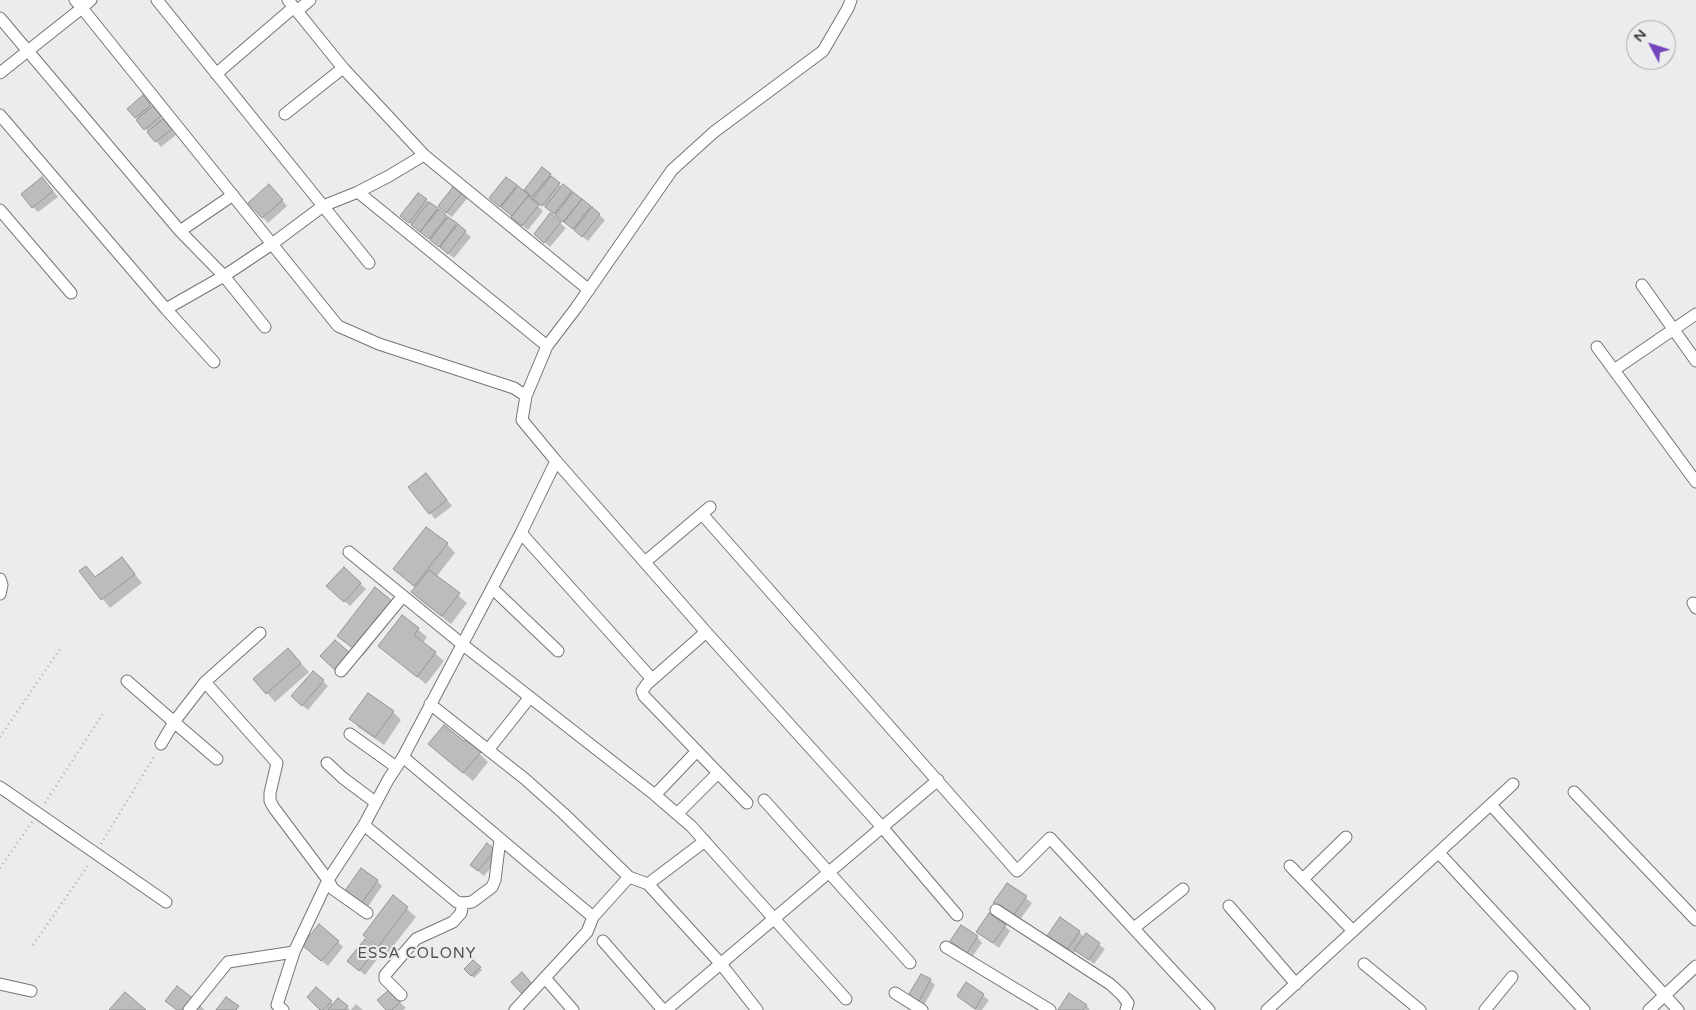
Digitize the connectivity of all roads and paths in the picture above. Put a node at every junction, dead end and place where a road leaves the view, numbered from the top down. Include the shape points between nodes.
1 (92, 0) edge
2 (157, 0) edge
3 (310, 0) edge
4 (851, 0) edge
5 (79, 4) edge
6 (293, 6) edge
7 (0, 18) edge
8 (28, 50) junction
9 (343, 68) junction
10 (0, 73) edge
11 (216, 74) junction
12 (285, 114) dead end
13 (0, 115) edge
14 (424, 155) junction
15 (358, 192) junction
16 (233, 196) junction
17 (323, 206) junction
18 (0, 210) edge
19 (180, 231) junction
20 (272, 244) junction
21 (369, 263) dead end
22 (224, 276) junction
23 (1642, 285) dead end
24 (588, 290) junction
25 (71, 293) dead end
26 (166, 308) junction
27 (1696, 314) edge
28 (265, 327) dead end
29 (1674, 330) junction
30 (547, 346) junction
31 (1597, 347) dead end
32 (1696, 361) edge
33 (214, 362) dead end
34 (1614, 370) junction
35 (526, 396) junction
36 (556, 461) junction
37 (1696, 482) edge
38 (520, 533) junction
39 (349, 552) dead end
40 (645, 562) junction
41 (0, 579) edge
42 (492, 588) junction
43 (0, 594) edge
44 (403, 596) junction
45 (260, 632) dead end
46 (706, 632) junction
47 (462, 644) junction
48 (62, 646) dead end
49 (558, 651) dead end
50 (341, 671) dead end
51 (652, 680) junction
52 (127, 681) dead end
53 (205, 682) junction
54 (530, 697) junction
55 (430, 704) junction
56 (104, 712) dead end
57 (174, 722) junction
58 (350, 734) dead end
59 (0, 737) edge
60 (161, 744) dead end
61 (488, 750) junction
62 (697, 751) junction
63 (403, 757) junction
64 (217, 759) dead end
65 (327, 763) dead end
66 (396, 767) junction
67 (718, 773) junction
68 (938, 780) junction
69 (1513, 784) dead end
70 (0, 787) edge
71 (1574, 792) dead end
72 (655, 795) junction
73 (764, 800) dead end
74 (375, 802) junction
75 (747, 803) dead end
76 (1491, 805) junction
77 (38, 812) junction
78 (677, 814) junction
79 (364, 825) junction
80 (882, 827) junction
81 (1346, 837) dead end
82 (500, 839) junction
83 (706, 841) junction
84 (1439, 852) junction
85 (1290, 866) dead end
86 (0, 868) edge
87 (828, 872) junction
88 (629, 876) junction
89 (328, 880) junction
90 (1303, 880) junction
91 (648, 884) junction
92 (1183, 889) dead end
93 (166, 902) dead end
94 (463, 903) junction
95 (1229, 906) dead end
96 (996, 910) dead end
97 (367, 914) dead end
98 (957, 915) dead end
99 (593, 917) junction
100 (774, 918) junction
101 (1696, 920) edge
102 (1134, 928) junction
103 (1353, 931) junction
104 (603, 941) dead end
105 (946, 947) dead end
106 (294, 952) junction
107 (910, 962) dead end
108 (721, 964) junction
109 (1364, 964) dead end
110 (1696, 966) edge
111 (1512, 977) dead end
112 (546, 979) junction
113 (0, 984) edge
114 (1296, 984) junction
115 (31, 991) dead end
116 (895, 993) dead end
117 (401, 995) dead end
118 (1665, 996) junction
119 (846, 999) dead end
120 (907, 1006) edge
121 (189, 1010) edge
122 (283, 1010) edge
123 (515, 1010) edge
124 (573, 1010) edge
125 (665, 1010) edge
126 (757, 1010) edge
127 (922, 1010) edge
128 (1050, 1010) edge
129 (1126, 1010) edge
130 (1210, 1010) edge
131 (1267, 1010) edge
132 (1420, 1010) edge
133 (1485, 1010) edge
134 (1584, 1010) edge
135 (1649, 1010) edge
136 (1678, 1010) edge

1 - 5 street
2 - 11 street
3 - 6 street
4 - 24 street via 823,51 714,132 672,170
5 - 8 street
5 - 16 street
6 - 9 street
6 - 11 street
7 - 8 street
8 - 10 street
8 - 19 street
9 - 12 street
9 - 14 street
11 - 17 street
13 - 26 street
14 - 15 street
14 - 24 street
15 - 17 street
15 - 30 street
16 - 19 street
16 - 20 street
17 - 20 street
17 - 21 street
18 - 25 street
19 - 22 street
20 - 22 street
20 - 35 street via 338,326 379,344 514,388
22 - 26 street
22 - 28 street
23 - 29 street
24 - 30 street
26 - 33 street
27 - 29 street
29 - 32 street
29 - 34 street
30 - 35 street
31 - 34 street
34 - 37 street
35 - 36 street via 522,420
36 - 38 street
36 - 40 street
38 - 42 street
38 - 51 street
39 - 44 street
40 - 46 street
40 - 68 street via 706,510
41 - 43 street
42 - 47 street
42 - 49 street
44 - 47 street
44 - 50 street
45 - 53 street
46 - 51 street
46 - 80 street
47 - 54 street
47 - 55 street
48 - 59 path
51 - 62 street via 642,691 644,696
52 - 57 street
53 - 57 street
53 - 89 street via 275,759 270,801
54 - 61 street
54 - 72 street
55 - 61 street
55 - 63 street
56 - 77 path
57 - 60 street
57 - 64 street
58 - 66 street
61 - 88 street via 564,813
62 - 67 street
62 - 72 street
63 - 66 street
63 - 82 street
65 - 74 street
66 - 74 street
67 - 75 street
67 - 78 street
68 - 80 street
68 - 102 street via 1017,871 1050,838
69 - 76 street
70 - 77 street
71 - 101 street
72 - 78 street
73 - 87 street
74 - 79 street
76 - 84 street
76 - 118 street
77 - 86 path
77 - 93 street
78 - 83 street
79 - 89 street
79 - 94 street via 457,902
80 - 87 street
80 - 98 street
81 - 90 street
82 - 94 street via 492,887 472,902
82 - 99 street
83 - 91 street
83 - 100 street
84 - 103 street
84 - 134 street
85 - 90 street
87 - 100 street
87 - 107 street
88 - 91 street
88 - 99 street
89 - 97 street via 333,889
89 - 106 street
90 - 103 street
91 - 108 street
92 - 102 street
94 - 117 street via 461,913 453,922 416,939 385,975 385,980
95 - 114 street
96 - 129 street via 1110,984 1128,1003
99 - 112 street via 588,932
100 - 108 street
100 - 119 street
102 - 130 street
103 - 114 street
104 - 125 street
105 - 128 street
106 - 121 street via 228,962
106 - 122 street via 277,1005
108 - 125 street
108 - 126 street
109 - 132 street
110 - 118 street
111 - 133 street
112 - 123 street
112 - 124 street
113 - 115 street
114 - 131 street
116 - 120 street
118 - 135 street
118 - 136 street
120 - 127 street

